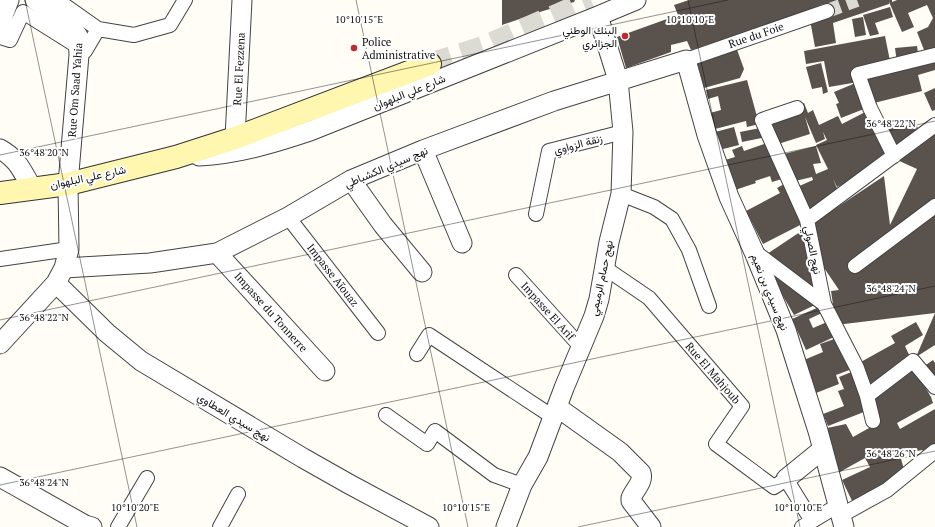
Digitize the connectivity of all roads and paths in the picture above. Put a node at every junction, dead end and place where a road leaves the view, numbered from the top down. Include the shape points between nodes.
1 (9, 0) edge
2 (35, 0) edge
3 (57, 0) edge
4 (185, 0) edge
5 (242, 0) edge
6 (636, 0) edge
7 (827, 11) tunnel mouth
8 (598, 16) junction
9 (98, 29) junction
10 (0, 30) edge
11 (0, 37) edge
12 (79, 47) junction
13 (935, 55) edge
14 (686, 60) junction
15 (430, 64) tunnel mouth
16 (618, 80) junction
17 (797, 108) dead end
18 (935, 125) edge
19 (623, 132) junction
20 (236, 138) junction
21 (0, 149) edge
22 (423, 150) junction
23 (894, 156) junction
24 (176, 157) junction
25 (351, 180) junction
26 (68, 184) junction
27 (32, 188) junction
28 (0, 193) edge
29 (621, 194) junction
30 (935, 206) edge
31 (536, 214) dead end
32 (288, 217) junction
33 (807, 220) junction
34 (462, 243) dead end
35 (69, 249) junction
36 (754, 252) junction
37 (217, 253) junction
38 (0, 258) edge
39 (855, 266) dead end
40 (605, 268) junction
41 (422, 272) dead end
42 (516, 275) dead end
43 (60, 276) junction
44 (824, 304) junction
45 (709, 306) dead end
46 (378, 333) dead end
47 (0, 344) edge
48 (581, 347) junction
49 (417, 354) dead end
50 (325, 371) dead end
51 (935, 387) edge
52 (867, 396) junction
53 (555, 412) junction
54 (386, 415) dead end
55 (873, 421) dead end
56 (823, 449) junction
57 (935, 451) edge
58 (0, 477) edge
59 (147, 478) dead end
60 (786, 479) junction
61 (522, 484) junction
62 (238, 494) dead end
63 (840, 517) edge
64 (807, 524) edge
65 (92, 527) edge
66 (118, 527) edge
67 (220, 527) edge
68 (429, 527) edge
69 (506, 527) edge
70 (652, 527) edge

1 - 10 street
2 - 12 street, Rue Om Saad Yahia via 72,28 78,36
3 - 9 street
4 - 9 street via 170,25 134,35
5 - 20 street, Rue El Fezzena
6 - 8 street, شارع علي البلهوان
7 - 14 street, Rue du Foie
8 - 16 street, نهج حمام الرميمي
8 - 24 street, شارع علي البلهوان via 304,134 244,150
9 - 12 street via 85,51
11 - 12 street via 10,40 23,12
12 - 26 street, Rue Om Saad Yahia
13 - 23 street via 858,74 870,108
14 - 16 street, نهج سيدي الكشباطي
14 - 36 street, نهج سيدي بن نعيم via 728,197
15 - 20 main road, شارع علي البلهوان
16 - 19 street, نهج حمام الرميمي
16 - 22 street, نهج سيدي الكشباطي
17 - 33 street via 762,120
18 - 23 street, نهج الصولي
19 - 29 street, نهج حمام الرميمي
19 - 31 street, زنقة الزواوي via 549,151
20 - 24 main road, شارع علي البلهوان
21 - 27 street via 16,161
22 - 25 street, نهج سيدي الكشباطي
22 - 34 street
23 - 33 street, نهج الصولي
24 - 26 main road, شارع علي البلهوان
25 - 32 street, نهج سيدي الكشباطي
25 - 41 street via 383,225
26 - 27 main road, شارع علي البلهوان
26 - 35 street, Rue Om Saad Yahia
27 - 28 main road, شارع علي البلهوان
29 - 40 street, نهج حمام الرميمي
29 - 45 street via 654,207 672,219 688,250
30 - 39 street
32 - 37 street, نهج سيدي الكشباطي
32 - 46 street, Impasse Aĩouaz
33 - 44 street, نهج الصولي
35 - 38 street
35 - 43 street, Rue Om Saad Yahia
36 - 44 street, نهج الصولي
36 - 56 street, نهج سيدي بن نعيم via 786,330
37 - 43 street, نهج سيدي الكشباطي
37 - 50 street, Impasse du Tonnerre
40 - 48 street, نهج حمام الرميمي via 594,316
40 - 60 street, Rue El Mahjoub via 649,298 742,406 716,444 774,487
42 - 48 street, Impasse El Arif
43 - 47 street, Rue Om Saad Yahia
43 - 68 street, نهج سيدي العطاوي via 107,333 142,361 322,469
44 - 52 street via 857,368
48 - 53 street, نهج حمام الرميمي
49 - 53 street via 429,335
51 - 52 street via 913,361
52 - 55 street
53 - 61 street, نهج حمام الرميمي via 538,456
53 - 70 street via 620,452 641,473 641,481 630,498
54 - 61 street via 427,444 435,431 494,475
56 - 60 street
56 - 63 street, نهج سيدي بن نعيم
57 - 63 street via 887,490
58 - 65 street
59 - 66 street
60 - 64 street
61 - 69 street, نهج حمام الرميمي
62 - 67 street
63 - 64 street

